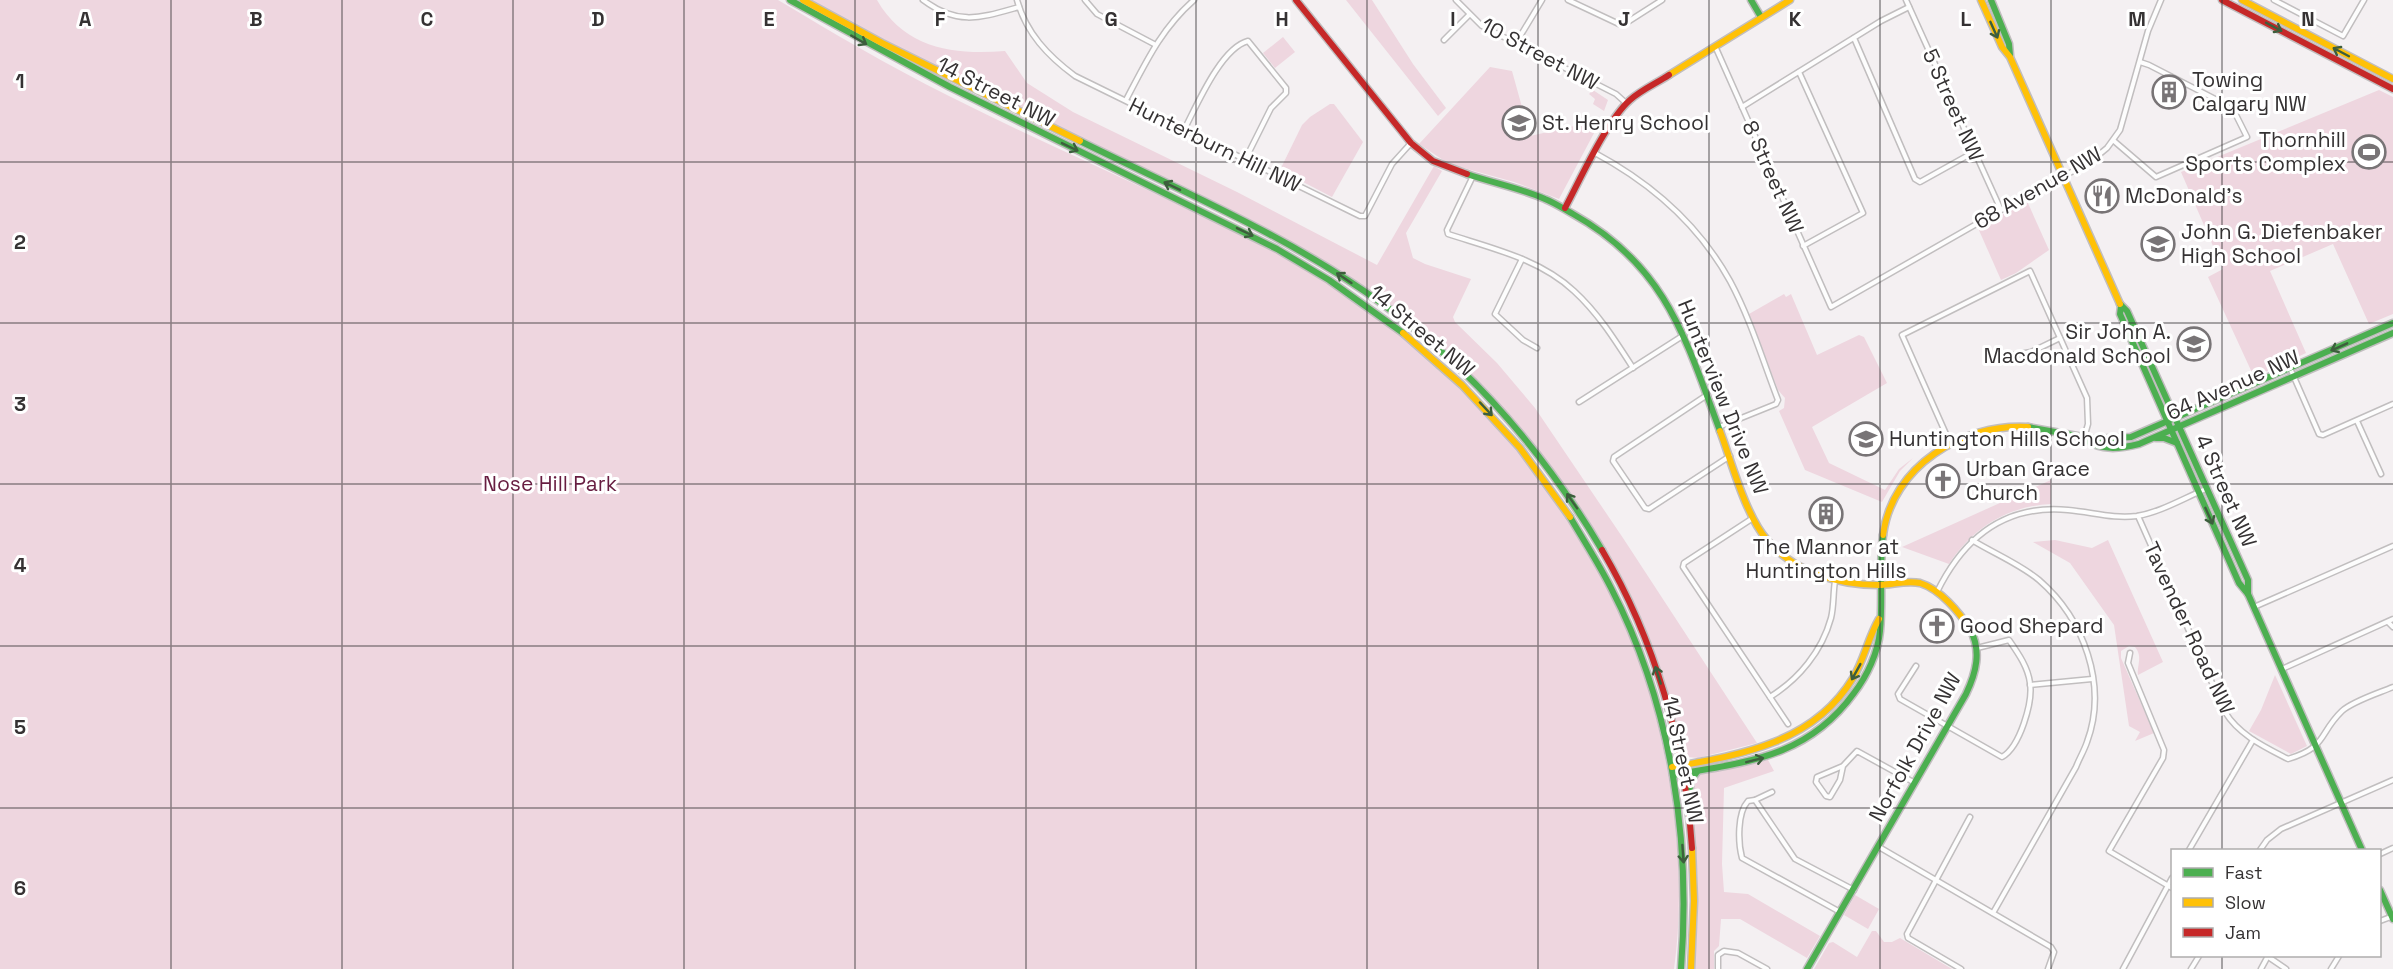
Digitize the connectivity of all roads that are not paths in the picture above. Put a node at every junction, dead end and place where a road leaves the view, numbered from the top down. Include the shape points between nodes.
1 (790, 0) edge
2 (803, 0) edge
3 (923, 0) edge
4 (1017, 0) edge
5 (1085, 0) edge
6 (1194, 0) edge
7 (1296, 0) edge
8 (1456, 0) edge
9 (1542, 0) edge
10 (1568, 0) edge
11 (1662, 0) edge
12 (1752, 0) edge
13 (1790, 0) edge
14 (1906, 0) edge
15 (1981, 0) edge
16 (1991, 0) edge
17 (2161, 0) edge
18 (2222, 0) edge
19 (2241, 0) edge
20 (2274, 0) edge
21 (2364, 0) edge
22 (1909, 7) junction
23 (1019, 8) junction
24 (1469, 15) junction
25 (1761, 17) junction
26 (1854, 38) junction
27 (1444, 40) dead end
28 (1516, 43) junction
29 (1154, 45) junction
30 (1715, 46) junction
31 (2010, 57) junction
32 (2139, 62) junction
33 (1799, 72) junction
34 (2392, 85) edge
35 (1126, 100) junction
36 (1626, 103) junction
37 (1742, 107) junction
38 (1185, 128) junction
39 (2114, 141) junction
40 (1411, 143) junction
41 (1974, 152) junction
42 (1595, 153) junction
43 (1246, 158) junction
44 (1473, 176) junction
45 (2063, 176) junction
46 (1565, 208) junction
47 (2001, 210) junction
48 (1803, 246) junction
49 (1522, 259) junction
50 (2121, 306) junction
51 (1831, 307) joint
52 (2393, 323) edge
53 (2393, 333) edge
54 (1684, 335) junction
55 (2060, 338) junction
56 (1537, 348) dead end
57 (1990, 359) dead end
58 (1633, 368) junction
59 (2290, 368) junction
60 (2294, 376) junction
61 (1707, 395) junction
62 (1579, 402) dead end
63 (2393, 404) edge
64 (2176, 419) junction
65 (2357, 421) junction
66 (2168, 422) junction
67 (2179, 426) junction
68 (1719, 427) junction
69 (2171, 430) junction
70 (2084, 439) junction
71 (2152, 439) junction
72 (1950, 443) junction
73 (2177, 444) junction
74 (1730, 456) junction
75 (2381, 474) dead end
76 (2206, 489) junction
77 (2198, 492) junction
78 (2138, 516) junction
79 (1754, 518) junction
80 (1972, 540) junction
81 (2393, 546) edge
82 (1835, 581) junction
83 (1883, 585) junction
84 (1937, 592) junction
85 (2248, 594) junction
86 (2254, 608) junction
87 (1880, 619) junction
88 (2391, 621) edge
89 (2393, 627) edge
90 (1977, 648) junction
91 (2130, 653) dead end
92 (1916, 666) dead end
93 (2282, 669) junction
94 (2092, 679) junction
95 (2030, 685) junction
96 (2393, 687) edge
97 (1770, 697) junction
98 (1788, 724) dead end
99 (1948, 725) junction
100 (2253, 740) junction
101 (2316, 747) junction
102 (1679, 752) junction
103 (1708, 760) junction
104 (1682, 765) junction
105 (1843, 765) junction
106 (1672, 767) junction
107 (1697, 772) junction
108 (1683, 773) junction
109 (1673, 775) junction
110 (2393, 780) edge
111 (1916, 783) junction
112 (1772, 792) dead end
113 (1755, 800) junction
114 (2342, 803) junction
115 (1970, 816) dead end
116 (1689, 820) junction
117 (1879, 847) junction
118 (2190, 849) edge
119 (2261, 849) edge
120 (2362, 849) edge
121 (1935, 880) junction
122 (2170, 886) edge
123 (1854, 890) junction
124 (2381, 894) edge
125 (1840, 912) junction
126 (1993, 913) junction
127 (2392, 917) edge
128 (2269, 957) edge
129 (1681, 969) edge
130 (1691, 969) edge
131 (1718, 969) edge
132 (1767, 969) edge
133 (1807, 969) edge
134 (1961, 969) edge
135 (2048, 969) edge
136 (2123, 969) edge
137 (2286, 969) edge

1 -> 106 main road, 14 Street NW via 904,64 1269,244 1363,302 1417,343 1504,428 1584,538 1624,613 1646,670
102 -> 2 main road, 14 Street NW via 1656,667 1631,606 1577,508 1510,421 1421,334 1329,267 1270,233 1036,121
3 - 23 street via 957,18 978,19
4 - 23 street, Hunterburn Hill NW
5 - 29 street via 1097,14
6 - 29 street
7 - 40 main road, Hunterview Drive NW
8 - 24 street, 10 Street NW
9 - 28 street
10 - 11 street via 1619,24
12 - 25 main road
13 - 25 main road
14 - 22 street, 5 Street NW
15 -> 31 main road, 4 Street NW
16 - 31 main road, 4 Street NW via 2009,44
17 - 32 street, 68 Avenue NW
18 -> 34 main road
34 -> 19 main road
20 - 21 street via 2343,36
22 - 26 street
22 - 41 street, 5 Street NW
23 - 35 street, Hunterburn Hill NW via 1032,34 1059,64
24 - 27 street
24 - 28 street, 10 Street NW
25 - 30 main road
26 - 33 street
26 - 41 street via 1916,179 1920,182
28 - 36 street, 10 Street NW via 1616,94
29 - 35 street
30 - 36 main road
30 - 37 street, 8 Street NW
31 - 45 main road, 4 Street NW
32 - 39 street, 68 Avenue NW
32 - 39 street via 2223,103 2235,113 2247,137 2156,177
33 - 37 street
33 - 48 street via 1863,213
35 - 38 street, Hunterburn Hill NW
36 - 42 main road
37 - 48 street, 8 Street NW
38 - 43 street, Hunterburn Hill NW
38 - 43 street via 1217,69 1248,41 1286,93 1271,108
39 - 45 street, 68 Avenue NW via 2099,157
40 - 43 street, Hunterburn Hill NW via 1392,164 1365,216
40 - 44 main road, Hunterview Drive NW via 1433,161
41 - 47 street, 5 Street NW
42 - 46 main road
42 - 68 street via 1623,168 1681,215 1710,248 1730,282 1778,400
44 - 46 main road, Hunterview Drive NW
44 - 49 street via 1448,234
45 - 47 street, 68 Avenue NW
45 - 50 main road, 4 Street NW
46 - 54 main road, Hunterview Drive NW via 1629,254 1659,289
47 - 51 street, 68 Avenue NW
48 - 51 street, 8 Street NW
49 - 56 street via 1495,314
49 - 58 street via 1573,290 1605,325
50 - 64 main road, 4 Street NW via 2127,311
50 - 66 main road, 4 Street NW via 2120,314
52 -> 59 main road, 64 Avenue NW
53 - 60 main road, 64 Avenue NW
54 - 58 street
54 - 61 main road, Hunterview Drive NW
55 - 57 street via 2031,352
55 - 70 street via 2088,404
55 - 72 street via 2030,272 1902,334
58 - 62 street
59 - 60 street
59 - 64 main road, 64 Avenue NW
60 - 65 street via 2319,434
60 - 67 main road, 64 Avenue NW
61 - 68 main road, Hunterview Drive NW
61 - 74 street via 1614,456 1613,461 1649,509
63 - 65 street
64 - 66 main road, 64 Avenue NW
64 - 67 main road, 4 Street NW
65 - 75 street
66 - 69 main road, 4 Street NW
66 - 70 main road, 64 Avenue NW via 2123,439
67 - 69 main road, 64 Avenue NW
67 - 76 main road, 4 Street NW
68 - 74 main road, Hunterview Drive NW
69 - 71 main road, 64 Avenue NW
69 - 73 main road, 4 Street NW
70 - 71 main road, 64 Avenue NW via 2093,446 2112,449
70 - 72 main road, 64 Avenue NW via 2038,428 2005,427 1980,431
71 - 73 main road via 2164,438
72 - 83 main road, 64 Avenue NW via 1920,464 1895,497 1884,531
73 - 77 main road, 4 Street NW
74 - 79 main road, Hunterview Drive NW
76 - 77 street
76 - 85 main road, 4 Street NW via 2248,580
77 - 78 street
77 -> 85 main road, 4 Street NW via 2239,583
78 - 80 street via 2032,510 2005,518
78 - 100 street, Tavender Road NW via 2225,712
79 - 82 main road, Hunterview Drive NW via 1767,540 1796,565
79 - 97 street via 1683,567
80 - 84 street
80 - 94 street via 2037,579 2056,597 2084,641
81 - 86 street
82 - 83 main road, Hunterview Drive NW
82 - 97 street via 1831,618 1810,662
83 - 84 main road via 1912,582
83 - 87 main road, 64 Avenue NW
84 - 90 main road via 1974,634
85 - 86 main road, 4 Street NW
86 - 93 main road, 4 Street NW
87 -> 103 main road, 64 Avenue NW via 1850,684 1817,719 1776,744
107 -> 87 main road, 64 Avenue NW via 1773,755 1829,722 1869,669 1878,644
88 - 89 street
88 - 93 street
90 - 95 street via 2009,640 2027,671
90 - 99 main road, Norfolk Drive NW via 1974,676
91 - 122 street via 2128,663 2164,750 2109,851
92 - 99 street via 1898,694 1900,699
93 - 101 main road, 4 Street NW
94 - 95 street
94 - 126 street via 2095,696 2087,742
95 - 99 street via 2021,733 2002,757
96 - 101 street via 2343,710
97 - 98 street
99 - 111 main road, Norfolk Drive NW
100 - 101 street, Tavender Road NW via 2288,759
100 - 118 street
101 - 114 main road, 4 Street NW
102 - 103 main road via 1689,760
102 - 104 main road, 14 Street NW
103 - 104 main road, 64 Avenue NW
104 - 106 main road, 64 Avenue NW
104 - 108 main road, 14 Street NW
105 - 105 street via 1817,777 1816,782 1826,796 1830,797 1840,780
105 - 111 street via 1857,751
106 - 109 main road, 14 Street NW
107 - 108 main road, 64 Avenue NW
107 - 116 main road via 1690,780
108 - 109 main road, 64 Avenue NW
108 - 116 main road, 14 Street NW
109 -> 129 main road, 14 Street NW via 1685,894
110 - 114 street
111 - 117 main road, Norfolk Drive NW
112 - 113 street
113 - 123 street via 1795,859
113 - 125 street via 1743,807 1739,848 1742,858
114 - 119 street via 2281,829
114 - 120 main road, 4 Street NW
115 - 121 street
116 - 130 main road, 14 Street NW via 1695,894
117 - 121 street
117 - 123 main road, Norfolk Drive NW
121 - 126 street
121 - 134 street via 1906,934
122 - 136 street
123 - 125 main road, Norfolk Drive NW
124 - 127 main road
125 - 133 main road, Norfolk Drive NW
126 - 135 street via 2051,947 2054,952
128 - 137 street
131 - 132 street via 1718,955 1724,951 1738,953

